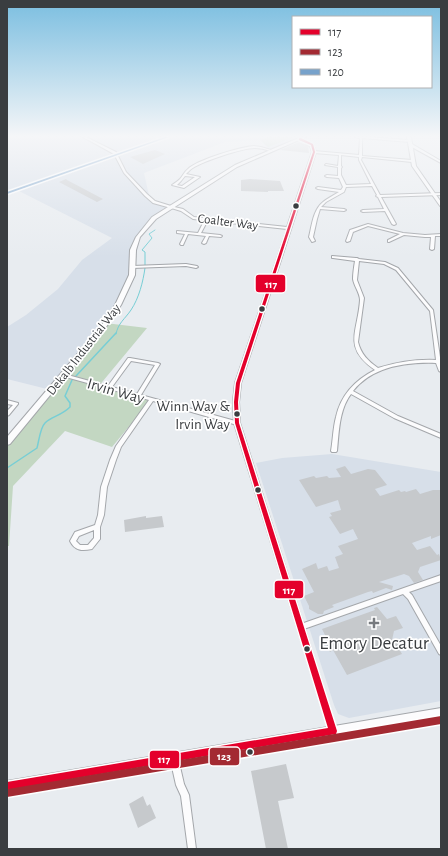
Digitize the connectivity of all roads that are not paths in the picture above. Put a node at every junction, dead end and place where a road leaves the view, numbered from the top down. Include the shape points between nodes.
1 (53, 177) edge
2 (130, 177) edge
3 (185, 177) edge
4 (198, 177) edge
5 (218, 177) edge
6 (306, 177) edge
7 (340, 177) edge
8 (368, 177) edge
9 (423, 177) edge
10 (373, 185) junction
11 (345, 186) junction
12 (318, 188) dead end
13 (343, 191) junction
14 (7, 193) edge
15 (434, 194) junction
16 (441, 194) edge
17 (378, 196) junction
18 (441, 205) edge
19 (170, 207) junction
20 (320, 208) junction
21 (344, 210) dead end
22 (386, 210) junction
23 (362, 211) dead end
24 (206, 220) junction
25 (394, 224) dead end
26 (289, 228) junction
27 (178, 232) dead end
28 (187, 233) junction
29 (199, 234) junction
30 (405, 234) junction
31 (208, 235) junction
32 (441, 235) edge
33 (220, 236) dead end
34 (433, 236) junction
35 (313, 241) dead end
36 (348, 241) dead end
37 (389, 241) dead end
38 (182, 244) dead end
39 (204, 244) dead end
40 (432, 249) dead end
41 (333, 257) dead end
42 (357, 259) junction
43 (132, 267) junction
44 (196, 267) dead end
45 (438, 362) junction
46 (378, 370) junction
47 (441, 371) edge
48 (64, 375) junction
49 (109, 388) junction
50 (350, 391) junction
51 (138, 396) junction
52 (152, 400) junction
53 (7, 402) edge
54 (7, 414) edge
55 (237, 423) junction
56 (441, 436) edge
57 (7, 442) edge
58 (334, 451) dead end
59 (97, 527) dead end
60 (440, 580) edge
61 (404, 591) junction
62 (300, 627) junction
63 (441, 652) edge
64 (441, 713) edge
65 (333, 731) junction
66 (174, 758) junction
67 (7, 786) edge
68 (192, 849) edge

1 - 14 main road
2 - 19 street via 154,202
3 - 4 street via 174,185 183,187
5 - 19 main road, Dekalb Industrial Way
6 - 26 street
7 - 11 street
8 - 10 street
9 - 15 street
10 - 11 street
10 - 17 street
11 - 13 street
12 - 13 street
13 - 20 street via 323,203
15 - 16 street
15 - 17 street
15 - 18 street
17 - 22 street
19 - 24 street, Coalter Way via 182,210 193,218
19 - 43 main road, Dekalb Industrial Way via 146,225 138,237 133,250
20 - 21 street
20 - 35 street via 311,237
22 - 23 street
22 - 25 street
24 - 26 street, Coalter Way
24 - 29 street
26 - 55 street via 238,383
27 - 28 street
28 - 29 street
28 - 38 street
29 - 31 street
30 - 34 street
30 - 36 street via 368,225 351,231
30 - 37 street
31 - 33 street
31 - 39 street
32 - 34 street
34 - 40 street
41 - 42 street
42 - 45 street via 395,267 431,308
42 - 46 street via 355,280 362,298 357,348 365,361
43 - 44 street
43 - 48 main road, Dekalb Industrial Way via 128,285 118,305
45 - 46 street via 417,360
45 - 47 street
46 - 50 street via 365,376
48 - 49 street, Irvin Way
48 - 57 main road, Dekalb Industrial Way
49 - 51 street, Irvin Way
49 - 51 street via 130,359 158,364
50 - 56 street via 396,417
50 - 58 street via 340,412
51 - 52 street, Irvin Way
52 - 55 street, Irvin Way
52 - 59 street via 119,446 113,459
53 - 54 street via 16,404
55 - 62 street
60 - 61 street
61 - 62 street
61 - 63 street via 410,597
62 - 65 street
64 - 65 main road
65 - 66 main road
66 - 67 main road
66 - 68 street via 185,795

